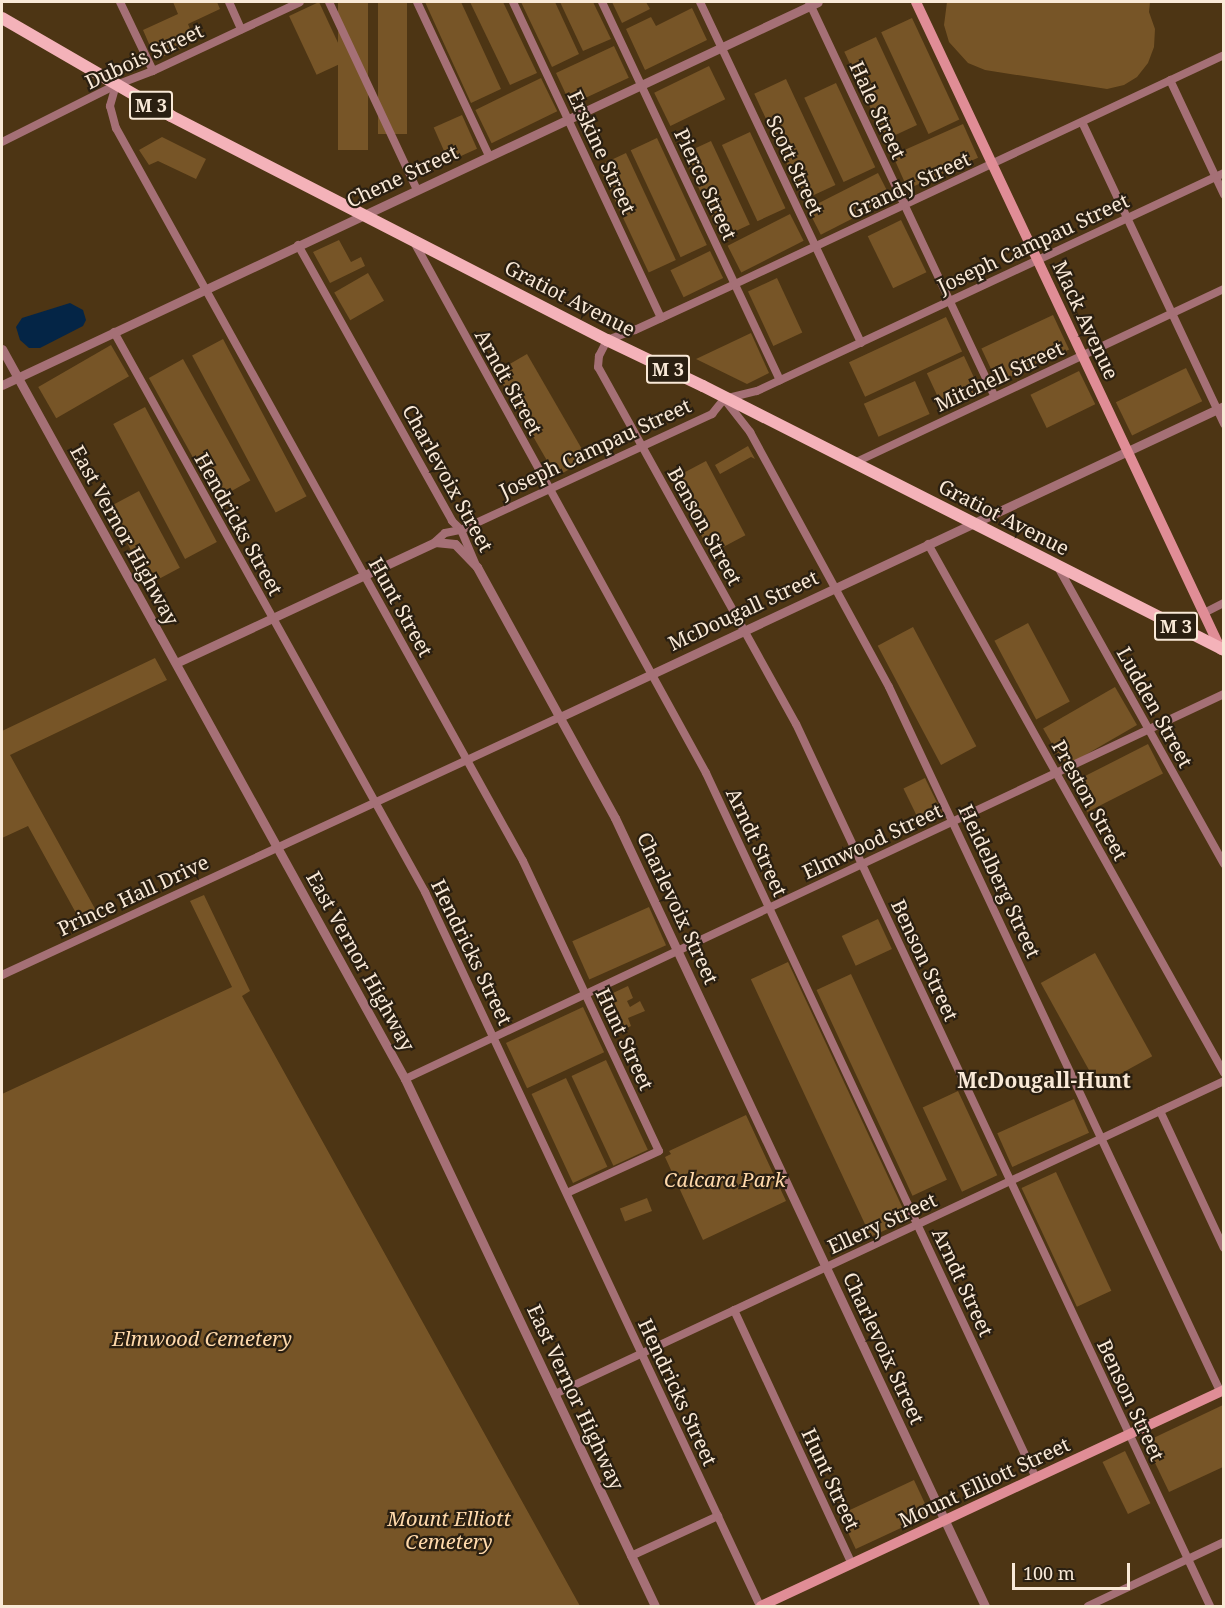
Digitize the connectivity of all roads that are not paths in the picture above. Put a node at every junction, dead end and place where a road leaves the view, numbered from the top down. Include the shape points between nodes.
1 (120, 2) edge
2 (228, 2) edge
3 (300, 2) edge
4 (329, 2) edge
5 (417, 2) edge
6 (513, 2) edge
7 (602, 2) edge
8 (700, 2) edge
9 (916, 2) edge
10 (812, 3) edge
11 (2, 18) edge
12 (241, 29) junction
13 (722, 47) junction
14 (1224, 55) edge
15 (153, 71) junction
16 (1170, 80) junction
17 (641, 84) junction
18 (116, 85) junction
19 (568, 119) junction
20 (1082, 122) junction
21 (2, 139) edge
22 (489, 156) junction
23 (993, 164) junction
24 (1224, 173) edge
25 (1215, 177) junction
26 (417, 190) junction
27 (1224, 195) edge
28 (904, 205) junction
29 (364, 214) junction
30 (1127, 219) junction
31 (412, 238) junction
32 (298, 245) junction
33 (816, 247) junction
34 (1038, 260) junction
35 (735, 285) junction
36 (207, 289) junction
37 (1224, 289) edge
38 (950, 302) junction
39 (1171, 313) junction
40 (661, 318) junction
41 (114, 332) junction
42 (607, 340) junction
43 (861, 343) junction
44 (1083, 355) junction
45 (3, 356) edge
46 (17, 378) junction
47 (780, 380) junction
48 (2, 385) edge
49 (994, 396) junction
50 (724, 399) junction
51 (1220, 407) edge
52 (1224, 424) edge
53 (641, 445) junction
54 (1127, 451) junction
55 (854, 463) junction
56 (549, 488) junction
57 (974, 524) junction
58 (461, 530) junction
59 (435, 542) junction
60 (928, 544) junction
61 (1057, 566) junction
62 (477, 567) junction
63 (365, 575) junction
64 (836, 587) junction
65 (1224, 603) edge
66 (1204, 613) junction
67 (273, 618) junction
68 (744, 630) junction
69 (1223, 651) edge
70 (176, 663) junction
71 (652, 673) junction
72 (1224, 694) edge
73 (560, 717) junction
74 (1148, 729) junction
75 (468, 760) junction
76 (1056, 773) junction
77 (376, 803) junction
78 (954, 820) junction
79 (278, 847) junction
80 (862, 864) junction
81 (1224, 864) edge
82 (770, 907) junction
83 (678, 950) junction
84 (2, 975) edge
85 (586, 993) junction
86 (494, 1036) junction
87 (1224, 1073) edge
88 (405, 1079) junction
89 (1224, 1081) edge
90 (1160, 1111) junction
91 (1102, 1138) junction
92 (1010, 1181) junction
93 (567, 1193) junction
94 (918, 1224) junction
95 (1224, 1248) edge
96 (826, 1267) junction
97 (734, 1310) junction
98 (642, 1353) junction
99 (1222, 1391) edge
100 (555, 1394) junction
101 (1129, 1434) junction
102 (1036, 1478) junction
103 (718, 1516) junction
104 (945, 1521) junction
105 (1224, 1542) edge
106 (631, 1556) junction
107 (1188, 1559) junction
108 (852, 1564) junction
109 (655, 1606) edge
110 (760, 1606) edge
111 (985, 1606) edge
112 (1088, 1606) edge
113 (1210, 1606) edge

1 - 15 street
2 - 12 street
3 - 12 street, Dubois Street
4 - 26 street
5 - 22 street
6 - 19 street, Erskine Street
7 - 17 street, Pierce Street
8 - 13 street, Scott Street
9 - 23 main road, Mack Avenue
10 - 13 street, Chene Street
10 - 28 street, Hale Street
11 - 18 main road, Gratiot Avenue / M 3
12 - 15 street, Dubois Street
13 - 17 street, Chene Street
13 - 33 street, Scott Street
14 - 16 street, Grandy Street
15 - 18 street, Dubois Street
16 - 20 street, Grandy Street
16 - 25 street
17 - 19 street, Chene Street
17 - 35 street, Pierce Street
18 - 21 street, Dubois Street
18 - 29 main road, Gratiot Avenue / M 3
18 - 36 street, Hunt Street via 110,106 116,128
19 - 22 street, Chene Street
19 - 40 street, Erskine Street
20 - 23 street, Grandy Street
20 - 30 street
22 - 26 street, Chene Street
23 - 28 street, Grandy Street
23 - 34 main road, Mack Avenue
24 - 25 street, Joseph Campau Street
25 - 27 street
25 - 30 street, Joseph Campau Street
26 - 29 street, Chene Street
28 - 33 street, Grandy Street
28 - 38 street, Hale Street
29 - 31 main road, Gratiot Avenue / M 3
29 - 32 street, Chene Street
30 - 34 street, Joseph Campau Street
30 - 39 street
31 - 42 main road, Gratiot Avenue / M 3
31 - 56 street, Arndt Street
32 - 36 street, Chene Street
32 - 58 street, Charlevoix Street via 452,521
33 - 35 street, Grandy Street
33 - 43 street, Scott Street
34 - 38 street, Joseph Campau Street
34 - 44 main road, Mack Avenue
35 - 40 street, Grandy Street
35 - 47 street, Pierce Street
36 - 41 street, Chene Street
36 - 63 street, Hunt Street
37 - 39 street, Mitchell Street
38 - 43 street, Joseph Campau Street
38 - 49 street, Hale Street
39 - 44 street, Mitchell Street
39 - 51 street
40 - 42 street, Grandy Street
41 - 46 street, Chene Street
41 - 67 street, Hendricks Street
42 - 50 main road, Gratiot Avenue / M 3
42 - 53 street, Benson Street via 598,367
43 - 47 street, Joseph Campau Street
44 - 49 street, Mitchell Street
44 - 54 main road, Mack Avenue
45 - 46 street, East Vernor Highway
46 - 48 street, Chene Street
46 - 70 street, East Vernor Highway
47 - 50 street, Joseph Campau Street via 757,391
49 - 55 street, Mitchell Street
50 - 53 street, Joseph Campau Street via 712,414
50 - 55 main road, Gratiot Avenue / M 3
50 - 64 street, Heidelberg Street via 750,432
51 - 52 street
51 - 54 street, McDougall Street
53 - 56 street, Joseph Campau Street
53 - 68 street, Benson Street
54 - 57 street, McDougall Street
54 - 66 main road, Mack Avenue
55 - 57 main road, Gratiot Avenue / M 3
56 - 58 street, Joseph Campau Street
56 - 71 street, Arndt Street
57 - 60 street, McDougall Street
57 - 61 main road, Gratiot Avenue / M 3
58 - 59 street, Joseph Campau Street via 445,533
58 - 62 street, Charlevoix Street
59 - 62 street via 455,544
59 - 63 street, Joseph Campau Street
60 - 64 street, McDougall Street
60 - 76 street, Preston Street
61 - 69 main road, Gratiot Avenue / M 3
61 - 74 street, Ludden Street
62 - 73 street, Charlevoix Street
63 - 67 street, Joseph Campau Street
63 - 75 street, Hunt Street
64 - 68 street, McDougall Street
64 - 78 street, Heidelberg Street
65 - 66 street
66 - 69 main road, Mack Avenue
67 - 70 street, Joseph Campau Street
67 - 77 street, Hendricks Street
68 - 71 street, McDougall Street
68 - 80 street, Benson Street via 796,724
70 - 79 street, East Vernor Highway
71 - 73 street, McDougall Street
71 - 82 street, Arndt Street via 706,772
72 - 74 street, Elmwood Street
73 - 75 street, McDougall Street
73 - 83 street, Charlevoix Street via 609,806
74 - 76 street, Elmwood Street
74 - 81 street, Ludden Street
75 - 77 street, McDougall Street
75 - 85 street, Hunt Street via 523,861
76 - 78 street, Elmwood Street
76 - 87 street, Preston Street
77 - 79 street, McDougall Street
77 - 86 street, Hendricks Street via 426,892
78 - 80 street, Elmwood Street
78 - 91 street, Heidelberg Street
79 - 84 street, Prince Hall Drive
79 - 88 street, East Vernor Highway
80 - 82 street, Elmwood Street
80 - 92 street, Benson Street
82 - 83 street, Elmwood Street
82 - 94 street, Arndt Street
83 - 85 street, Elmwood Street
83 - 96 street, Charlevoix Street
85 - 86 street, Elmwood Street
85 - 93 street, Hunt Street via 659,1151
86 - 88 street, Elmwood Street
86 - 93 street, Hendricks Street
88 - 100 street, East Vernor Highway
89 - 90 street, Ellery Street
90 - 91 street, Ellery Street
90 - 95 street
91 - 92 street, Ellery Street
91 - 99 street, Heidelberg Street
92 - 94 street, Ellery Street
92 - 101 street, Benson Street
93 - 98 street, Hendricks Street
94 - 96 street, Ellery Street
94 - 102 street, Arndt Street
96 - 97 street, Ellery Street
96 - 104 street, Charlevoix Street
97 - 98 street, Ellery Street
97 - 108 street, Hunt Street
98 - 100 street, Ellery Street
98 - 103 street, Hendricks Street
99 - 101 main road, Mount Elliott Street
100 - 106 street, East Vernor Highway
101 - 102 main road, Mount Elliott Street
101 - 107 street, Benson Street
102 - 104 main road, Mount Elliott Street
103 - 106 street
103 - 110 street, Hendricks Street
104 - 108 main road, Mount Elliott Street
104 - 111 street, Charlevoix Street
105 - 107 street
106 - 109 street, East Vernor Highway
107 - 112 street
107 - 113 street, Benson Street
108 - 110 main road, Mount Elliott Street

